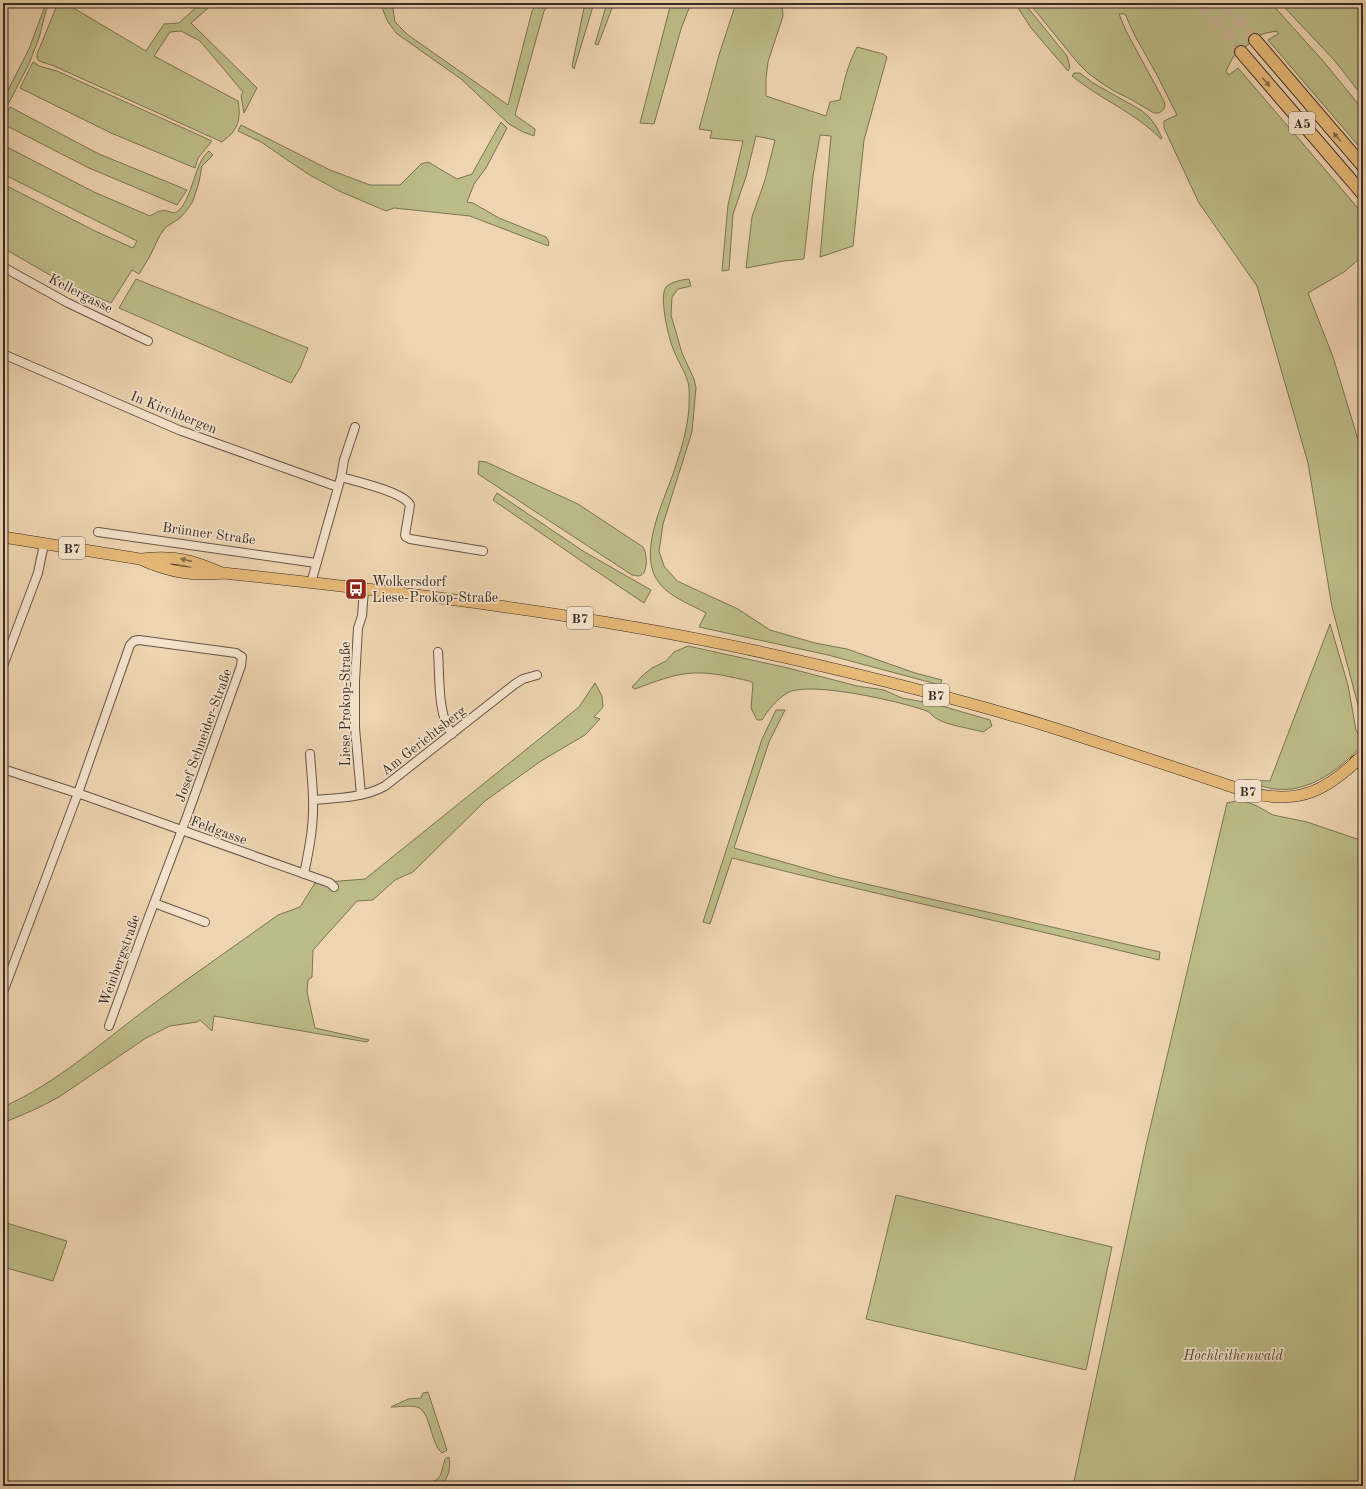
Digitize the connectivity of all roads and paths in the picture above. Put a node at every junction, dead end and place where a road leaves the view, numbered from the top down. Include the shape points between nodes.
1 (1255, 40) tunnel mouth
2 (1241, 52) tunnel mouth
3 (1363, 166) edge
4 (1363, 194) edge
5 (3, 267) edge
6 (148, 341) dead end
7 (3, 354) edge
8 (355, 427) dead end
9 (341, 477) junction
10 (338, 487) junction
11 (98, 532) dead end
12 (3, 537) edge
13 (44, 544) junction
14 (483, 551) dead end
15 (316, 563) junction
16 (311, 583) junction
17 (364, 590) junction
18 (438, 652) dead end
19 (3, 666) edge
20 (537, 674) dead end
21 (452, 734) junction
22 (310, 754) dead end
23 (1361, 758) edge
24 (3, 769) edge
25 (78, 793) junction
26 (361, 795) junction
27 (313, 800) junction
28 (181, 830) junction
29 (304, 874) junction
30 (334, 886) dead end
31 (154, 903) junction
32 (205, 922) dead end
33 (3, 992) edge
34 (109, 1026) dead end

3 -> 1 highway, A5
2 -> 4 highway, A5
5 - 6 street, Kellergasse via 68,303
7 - 10 street, In Kirchbergen via 179,430
8 - 9 street
9 - 10 street
9 - 14 street via 390,492 408,501 410,505 406,537
10 - 15 street
11 - 15 street, Brünner Straße
12 - 13 main road, B7
13 - 16 main road, B7 via 140,559 183,573 223,574
13 - 19 street via 38,573
15 - 16 street
16 - 17 main road, B7
17 - 23 main road, B7 via 614,624 804,662 1042,725 1265,796 1282,798 1311,792 1335,779
17 - 26 street, Liese Prokop-Straße via 362,616 358,628 355,681 355,728
18 - 21 street via 444,721
20 - 21 street, Am Gerichtsberg via 519,681
21 - 26 street, Am Gerichtsberg via 385,786
22 - 27 street
24 - 25 street, Feldgasse
25 - 28 street, Feldgasse
25 - 28 street, Josef Schneider-Straße via 130,645 134,641 239,654 242,657 241,666
25 - 33 street
26 - 27 street, Am Gerichtsberg
27 - 29 street via 310,846
28 - 29 street, Feldgasse
28 - 31 street, Weinbergstraße
29 - 30 street, Feldgasse
31 - 32 street, Weinbergstraße
31 - 34 street, Weinbergstraße

